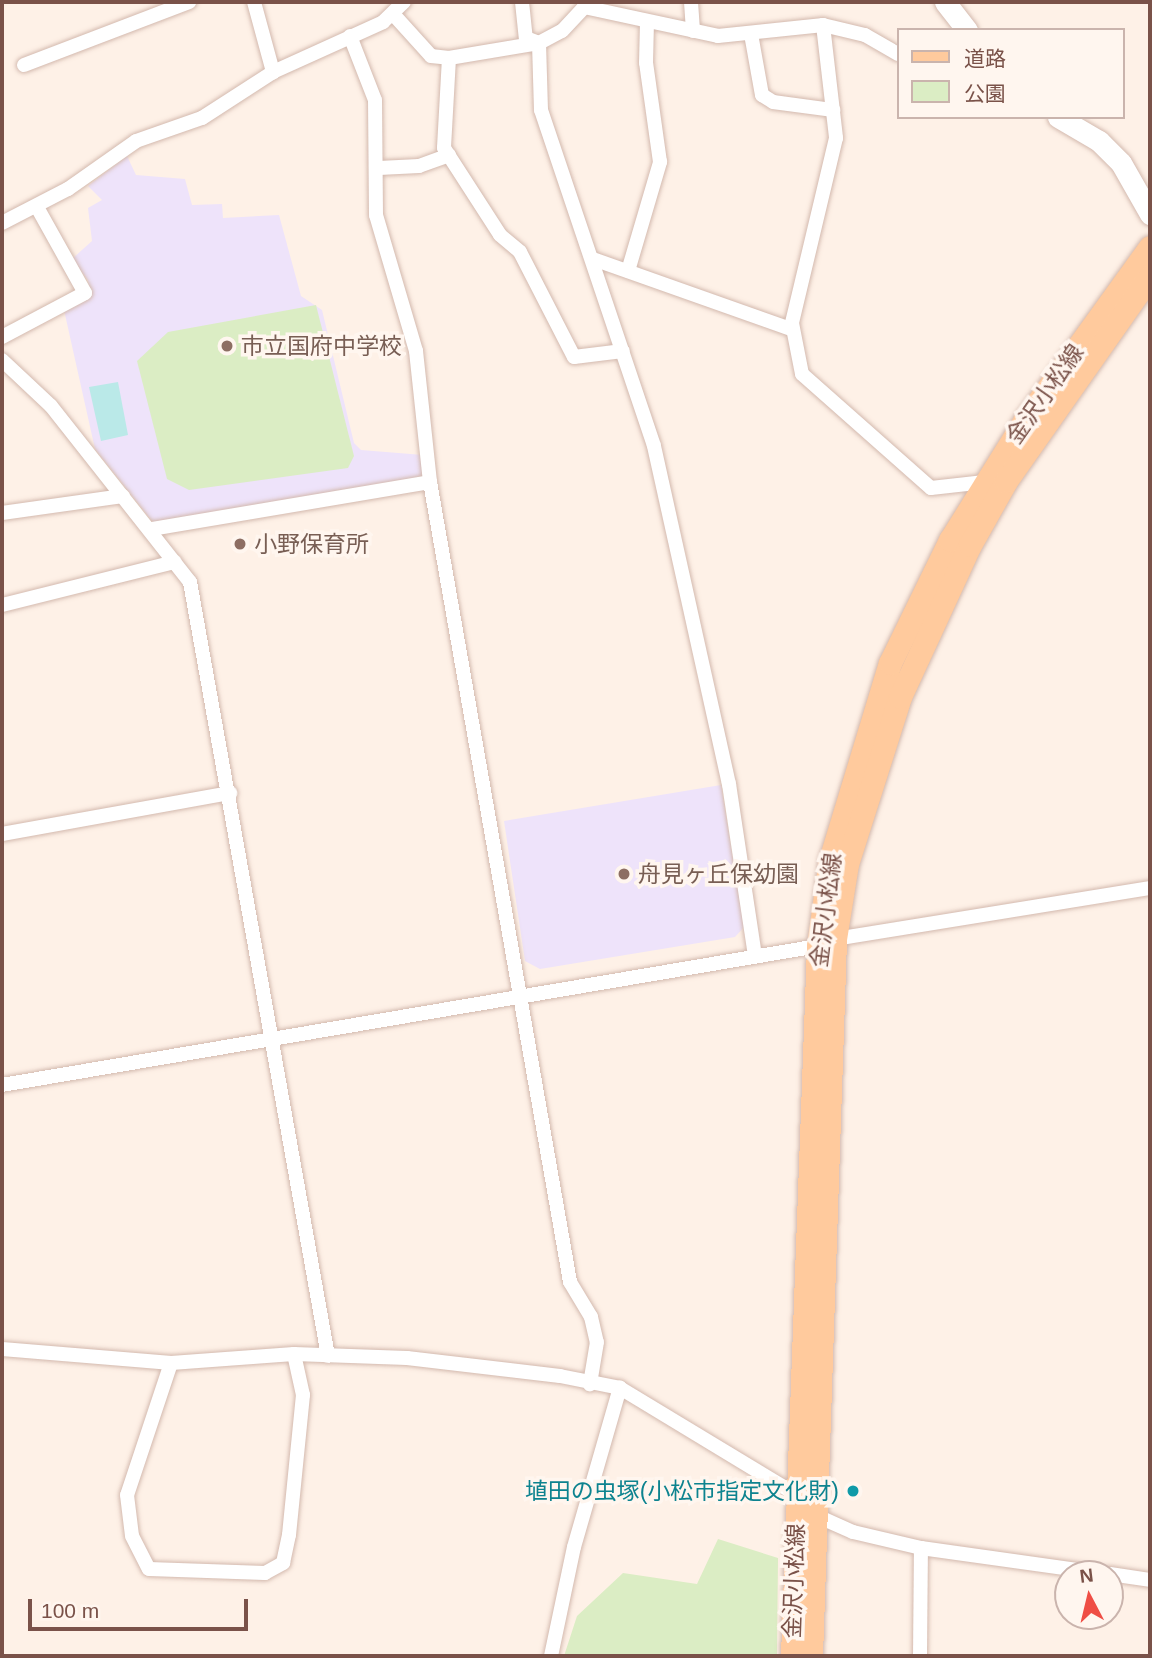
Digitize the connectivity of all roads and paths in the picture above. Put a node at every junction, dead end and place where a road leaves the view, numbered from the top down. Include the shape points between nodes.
1 (189, 2) edge
2 (254, 2) edge
3 (404, 2) edge
4 (522, 2) edge
5 (691, 2) edge
6 (945, 2) edge
7 (394, 15) junction
8 (648, 22) junction
9 (823, 25) junction
10 (965, 28) edge
11 (693, 31) junction
12 (751, 34) junction
13 (350, 36) junction
14 (539, 43) junction
15 (897, 53) edge
16 (449, 58) junction
17 (24, 65) dead end
18 (273, 72) junction
19 (833, 110) junction
20 (1061, 119) edge
21 (449, 155) junction
22 (379, 168) junction
23 (37, 207) junction
24 (1150, 214) edge
25 (2, 223) edge
26 (1150, 247) edge
27 (593, 259) junction
28 (628, 271) junction
29 (1150, 276) edge
30 (793, 330) junction
31 (2, 337) edge
32 (623, 351) junction
33 (2, 360) edge
34 (430, 482) junction
35 (985, 482) junction
36 (123, 496) junction
37 (2, 513) edge
38 (152, 529) junction
39 (175, 562) junction
40 (2, 604) edge
41 (230, 793) junction
42 (2, 834) edge
43 (1150, 888) edge
44 (827, 943) junction
45 (755, 956) junction
46 (519, 1001) junction
47 (272, 1038) junction
48 (2, 1085) edge
49 (2, 1349) edge
50 (294, 1354) junction
51 (328, 1356) junction
52 (171, 1363) junction
53 (590, 1384) junction
54 (620, 1388) junction
55 (797, 1495) junction
56 (817, 1516) junction
57 (920, 1548) junction
58 (1054, 1566) edge
59 (1124, 1576) edge
60 (1150, 1580) edge
61 (551, 1656) edge
62 (792, 1656) edge
63 (811, 1656) edge
64 (920, 1656) edge

1 - 17 street
2 - 18 street
3 - 7 street
4 - 14 street via 526,38
5 - 11 street
6 - 10 main road
7 - 13 street
7 - 16 street via 431,56
8 - 11 street
8 - 14 street via 584,7 562,31
8 - 28 street via 646,63 660,162
9 - 12 street
9 - 15 street via 865,36
9 - 19 street
11 - 12 street
12 - 19 street via 762,95 773,102
13 - 18 street
13 - 22 street via 375,100
14 - 16 street
14 - 27 street via 541,110
16 - 21 street via 443,133
18 - 23 street via 202,118 136,141
19 - 30 street via 836,138
20 - 24 main road via 1099,141 1121,163
21 - 22 street via 419,166
21 - 32 street via 500,235 520,252 574,357
22 - 34 street via 376,215 416,351
23 - 25 street
23 - 31 street via 85,293
26 - 35 main road, 金沢小松線
27 - 28 street
27 - 32 street
28 - 30 street
29 - 44 main road, 金沢小松線 via 1013,471 970,545 900,697
30 - 35 street via 802,374 931,488
32 - 45 street via 653,446 729,784
33 - 36 street via 51,406
34 - 38 street
34 - 46 street
35 - 44 main road, 金沢小松線 via 890,663 830,860
36 - 37 street
36 - 38 street
38 - 39 street
39 - 40 street
39 - 41 street via 190,582
41 - 42 street
41 - 47 street
43 - 44 street
44 - 45 street
44 - 55 main road, 金沢小松線
44 - 56 main road, 金沢小松線
45 - 46 street
46 - 47 street
46 - 53 street via 570,1282 591,1317 597,1342
47 - 48 street
47 - 51 street
49 - 52 street
50 - 51 street
50 - 52 street
50 - 52 street via 303,1395 289,1535 283,1563 265,1573 149,1569 132,1536 127,1495
51 - 53 street via 407,1358
53 - 54 street
54 - 55 street
54 - 61 street
55 - 62 main road, 金沢小松線
56 - 57 street via 853,1532
56 - 63 main road, 金沢小松線
57 - 58 street
57 - 64 street
59 - 60 street

